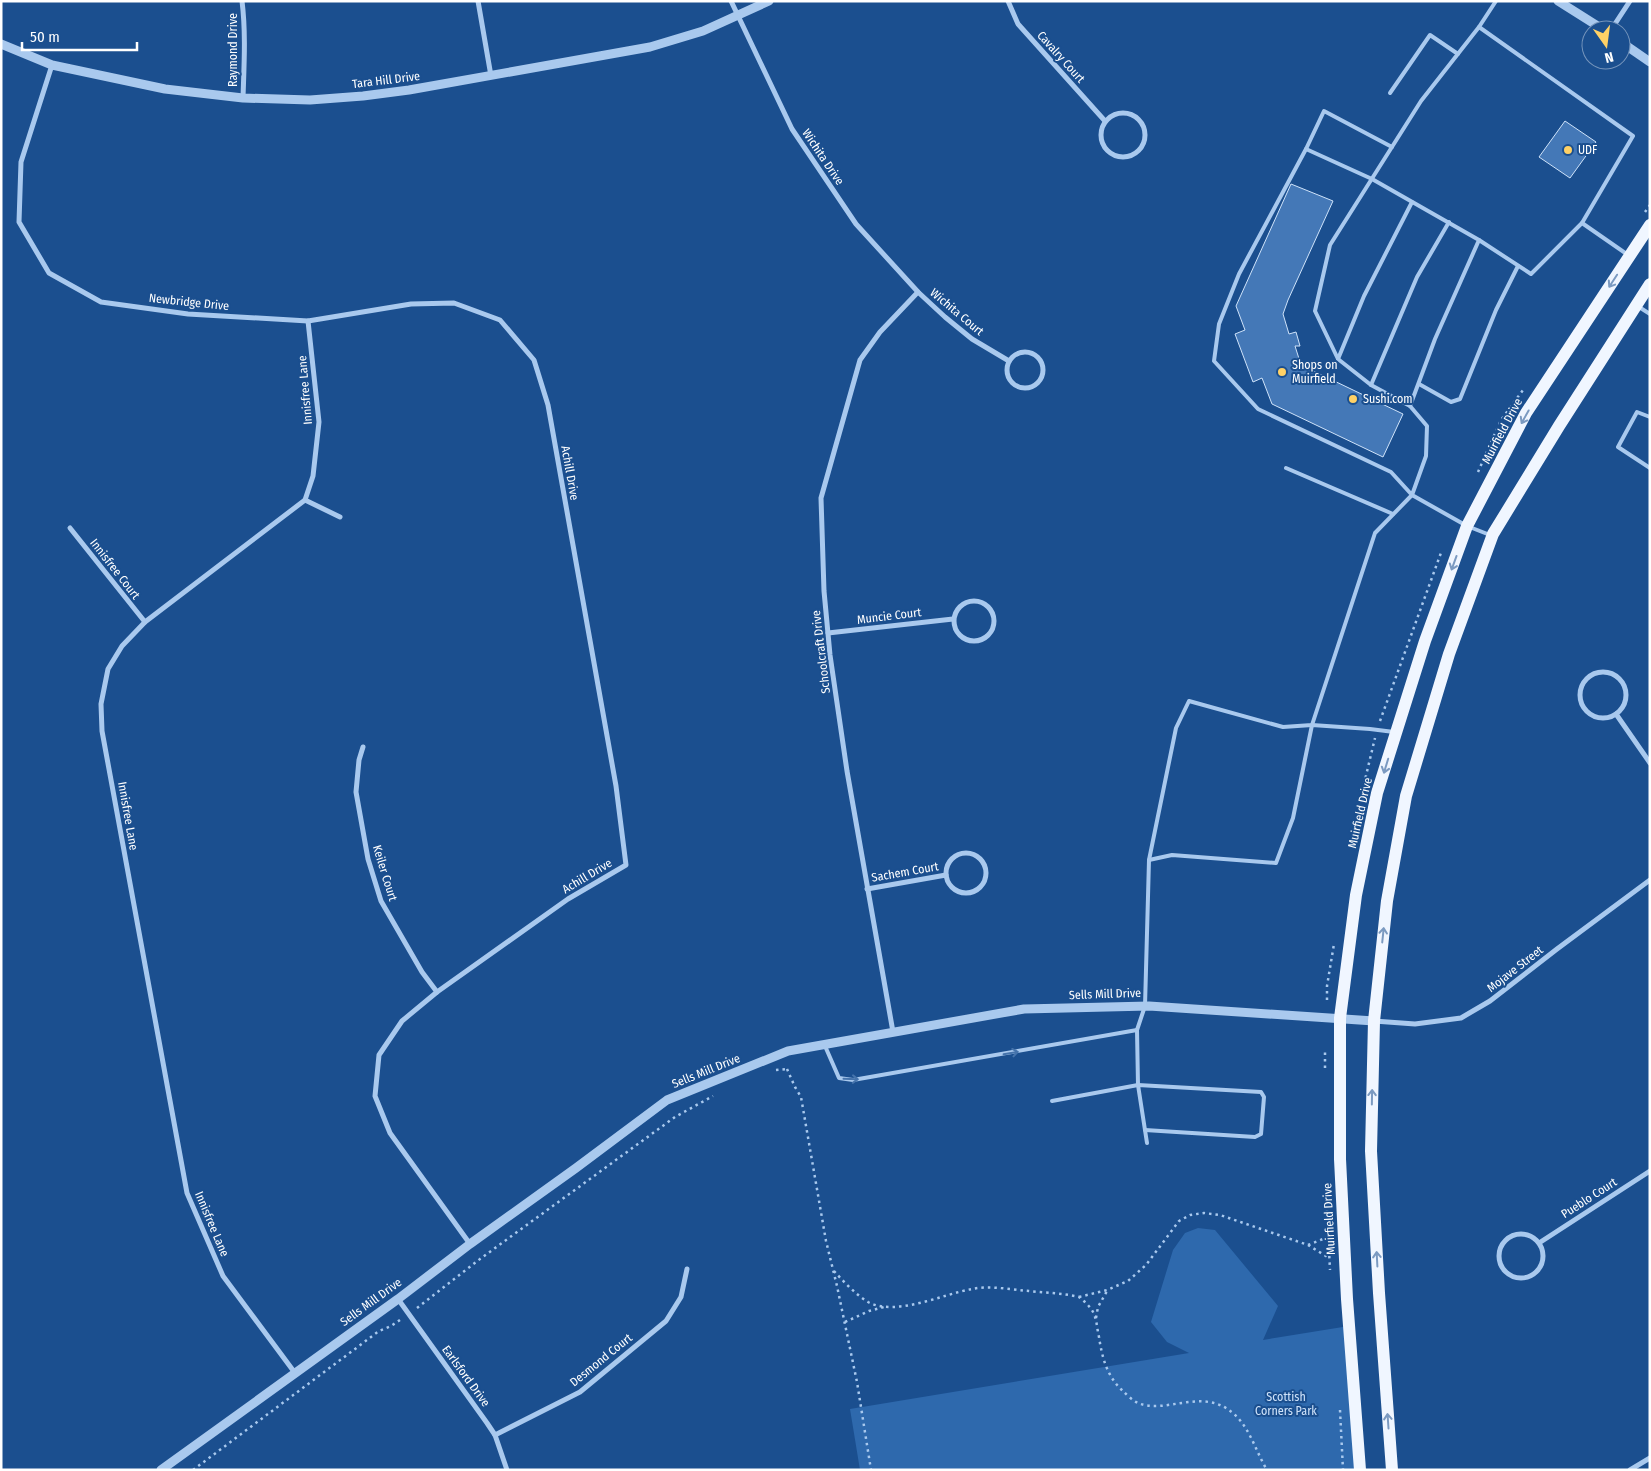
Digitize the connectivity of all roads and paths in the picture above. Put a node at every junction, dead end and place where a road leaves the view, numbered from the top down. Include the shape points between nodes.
1 (242, 1) edge
2 (478, 1) edge
3 (731, 1) edge
4 (769, 1) edge
5 (1008, 1) edge
6 (1496, 1) edge
7 (1558, 1) edge
8 (1630, 1) edge
9 (738, 16) junction
10 (1588, 20) edge
11 (1618, 20) edge
12 (1479, 28) junction
13 (1, 44) edge
14 (1631, 49) edge
15 (1458, 54) junction
16 (1650, 62) edge
17 (52, 64) junction
18 (491, 76) junction
19 (1390, 93) dead end
20 (243, 98) junction
21 (1105, 121) junction
22 (1392, 147) junction
23 (1306, 149) junction
24 (1372, 179) junction
25 (1412, 202) junction
26 (1448, 222) junction
27 (1582, 224) junction
28 (1650, 225) edge
29 (1479, 240) junction
30 (1630, 256) junction
31 (1518, 266) junction
32 (1650, 284) edge
33 (918, 292) junction
34 (1636, 305) junction
35 (1650, 314) edge
36 (308, 321) junction
37 (534, 360) joint
38 (1338, 360) junction
39 (1009, 361) junction
40 (1418, 384) junction
41 (1371, 385) junction
42 (1410, 406) junction
43 (1650, 417) edge
44 (1286, 468) dead end
45 (1650, 468) edge
46 (1412, 494) junction
47 (305, 500) junction
48 (1393, 514) junction
49 (340, 517) dead end
50 (1467, 526) junction
51 (70, 528) dead end
52 (1492, 536) junction
53 (953, 619) junction
54 (145, 622) junction
55 (828, 633) junction
56 (1616, 714) junction
57 (1312, 725) junction
58 (1396, 733) junction
59 (363, 747) dead end
60 (1650, 763) edge
61 (1149, 860) junction
62 (946, 875) junction
63 (1650, 880) edge
64 (867, 889) junction
65 (437, 992) junction
66 (1145, 1006) junction
67 (1340, 1018) junction
68 (1374, 1021) junction
69 (1137, 1030) junction
70 (893, 1032) junction
71 (824, 1044) junction
72 (782, 1053) junction
73 (787, 1068) junction
74 (768, 1072) dead end
75 (1138, 1085) junction
76 (717, 1094) dead end
77 (1052, 1101) dead end
78 (1145, 1130) junction
79 (1147, 1143) dead end
80 (1650, 1171) edge
81 (1328, 1237) dead end
82 (1539, 1243) junction
83 (470, 1244) junction
84 (1308, 1245) junction
85 (1329, 1258) dead end
86 (687, 1269) dead end
87 (834, 1271) junction
88 (1107, 1290) junction
89 (1079, 1297) junction
90 (398, 1299) junction
91 (886, 1307) junction
92 (408, 1314) junction
93 (1095, 1319) junction
94 (845, 1322) junction
95 (295, 1373) junction
96 (495, 1435) junction
97 (1650, 1458) edge
98 (161, 1470) edge
99 (194, 1470) edge
100 (507, 1470) edge
101 (871, 1470) edge
102 (1267, 1470) edge
103 (1360, 1470) edge
104 (1392, 1470) edge
105 (1630, 1470) edge

1 - 20 street, Raymond Drive
2 - 18 street
3 - 9 street, Wichita Drive
4 - 9 street, Tara Hill Drive
5 - 21 street, Cavalry Court via 1018,24
6 - 12 lane
7 - 10 street
8 - 11 street
9 - 18 street, Tara Hill Drive via 703,31 650,47
9 - 33 street, Wichita Drive via 792,129 856,224
12 - 15 lane
12 - 27 lane via 1633,136
13 - 17 street, Tara Hill Drive
14 - 16 street
15 - 19 lane via 1430,35
15 - 22 lane
17 - 20 street, Tara Hill Drive via 165,89
17 - 36 street, Newbridge Drive via 21,162 19,222 49,273 101,302 188,314
18 - 20 street, Tara Hill Drive via 363,96 310,100
21 - 21 street via 1101,136 1106,149 1119,157 1139,150 1144,130 1137,118 1124,113
22 - 23 lane via 1324,111
22 - 24 lane
23 - 24 lane
23 - 46 lane via 1239,274 1219,324 1214,361 1258,410 1391,472
24 - 25 lane
24 - 38 lane via 1330,245 1315,311
25 - 26 lane
25 - 38 lane via 1364,296
26 - 29 lane
26 - 41 lane via 1417,277
27 - 30 lane
27 - 31 lane via 1531,274
28 - 30 main road, Muirfield Drive
29 - 31 lane
29 - 40 lane
30 -> 50 main road, Muirfield Drive via 1526,413
31 - 40 lane via 1496,310 1460,399 1451,402
32 - 34 main road
33 - 39 street, Wichita Court via 972,339
33 - 55 street, Schoolcraft Drive via 880,332 860,360 821,498
34 - 35 lane
34 - 52 main road
36 - 37 street, Newbridge Drive via 411,304 454,303 500,320
36 - 47 street, Innisfree Lane via 319,422 313,476
37 - 65 street, Achill Drive via 548,405 616,786 626,865 568,899
38 - 41 lane
39 - 39 street via 1007,373 1013,384 1024,388 1040,381 1044,370 1036,355 1018,353
40 - 42 lane
41 - 42 lane
42 - 46 lane via 1427,426 1426,456
43 - 45 lane via 1638,412 1618,447
44 - 48 lane
46 - 48 lane
46 - 50 lane
47 - 49 street
47 - 54 street, Innisfree Lane
48 - 57 lane via 1375,533
50 - 52 lane
50 -> 58 main road, Muirfield Drive
51 - 54 street, Innisfree Court
68 -> 52 main road via 1387,901 1406,796 1449,654
53 - 53 street via 956,632 968,641 981,640 994,624 988,606 976,601 958,607
53 - 55 street, Muncie Court
54 - 95 street, Innisfree Lane via 122,646 108,669 101,704 102,731 187,1193 223,1276
55 - 64 street, Schoolcraft Drive
56 - 56 street via 1625,702 1622,681 1610,673 1595,673 1588,677 1580,690 1582,706 1601,718
56 - 60 street
57 - 58 lane
57 - 61 lane via 1292,818 1276,863 1172,855
57 - 61 lane via 1283,727 1189,701 1176,728
58 -> 67 main road, Muirfield Drive via 1377,793 1356,895
59 - 65 street, Keiler Court via 356,792 368,859 381,901
61 - 66 lane
62 - 62 street, Sachem Court via 952,887 964,893 977,890 986,879 987,872 977,856 965,852 948,862
62 - 64 street, Sachem Court
63 - 68 street, Mojave Street via 1490,1001 1461,1018 1415,1024
64 - 70 street, Schoolcraft Drive
65 - 83 street, Achill Drive via 402,1021 379,1055 374,1096 390,1133
66 - 67 street, Sells Mill Drive
66 - 69 lane
66 - 70 street, Sells Mill Drive via 1024,1009
67 - 68 street, Sells Mill Drive
67 - 103 main road, Muirfield Drive via 1340,1168
104 -> 68 main road via 1371,1151
71 -> 69 lane via 839,1078 853,1080
69 - 75 lane
70 - 71 street, Sells Mill Drive
71 - 72 street, Sells Mill Drive
72 - 73 path
72 - 83 street, Sells Mill Drive via 667,1100
73 - 74 path
73 - 87 path via 801,1097
75 - 77 lane
75 - 78 lane
75 - 78 lane via 1261,1092 1264,1097 1262,1134 1255,1137
76 - 92 path via 676,1117
78 - 79 lane
80 - 82 street, Pueblo Court
81 - 84 path
82 - 82 street via 1527,1234 1512,1236 1501,1246 1499,1253 1503,1268 1520,1278 1534,1274 1542,1263
83 - 90 street, Sells Mill Drive
84 - 85 path
84 - 88 path via 1220,1215 1190,1215 1179,1221 1146,1265 1128,1281
86 - 96 street, Desmond Court via 681,1297 666,1321 580,1392
87 - 91 path via 870,1303
87 - 94 path
88 - 89 path
88 - 93 path
89 - 91 path via 974,1288 931,1300
89 - 93 path via 1088,1305
90 - 92 street, Earlsford Drive
90 - 95 street, Sells Mill Drive
91 - 94 path
92 - 96 street, Earlsford Drive
92 - 99 path via 379,1331
93 - 102 path via 1103,1359 1124,1393 1138,1403 1151,1406 1205,1401 1222,1406 1242,1423
94 - 101 path
95 - 98 street, Sells Mill Drive
96 - 100 street, Earlsford Drive
97 - 105 street

